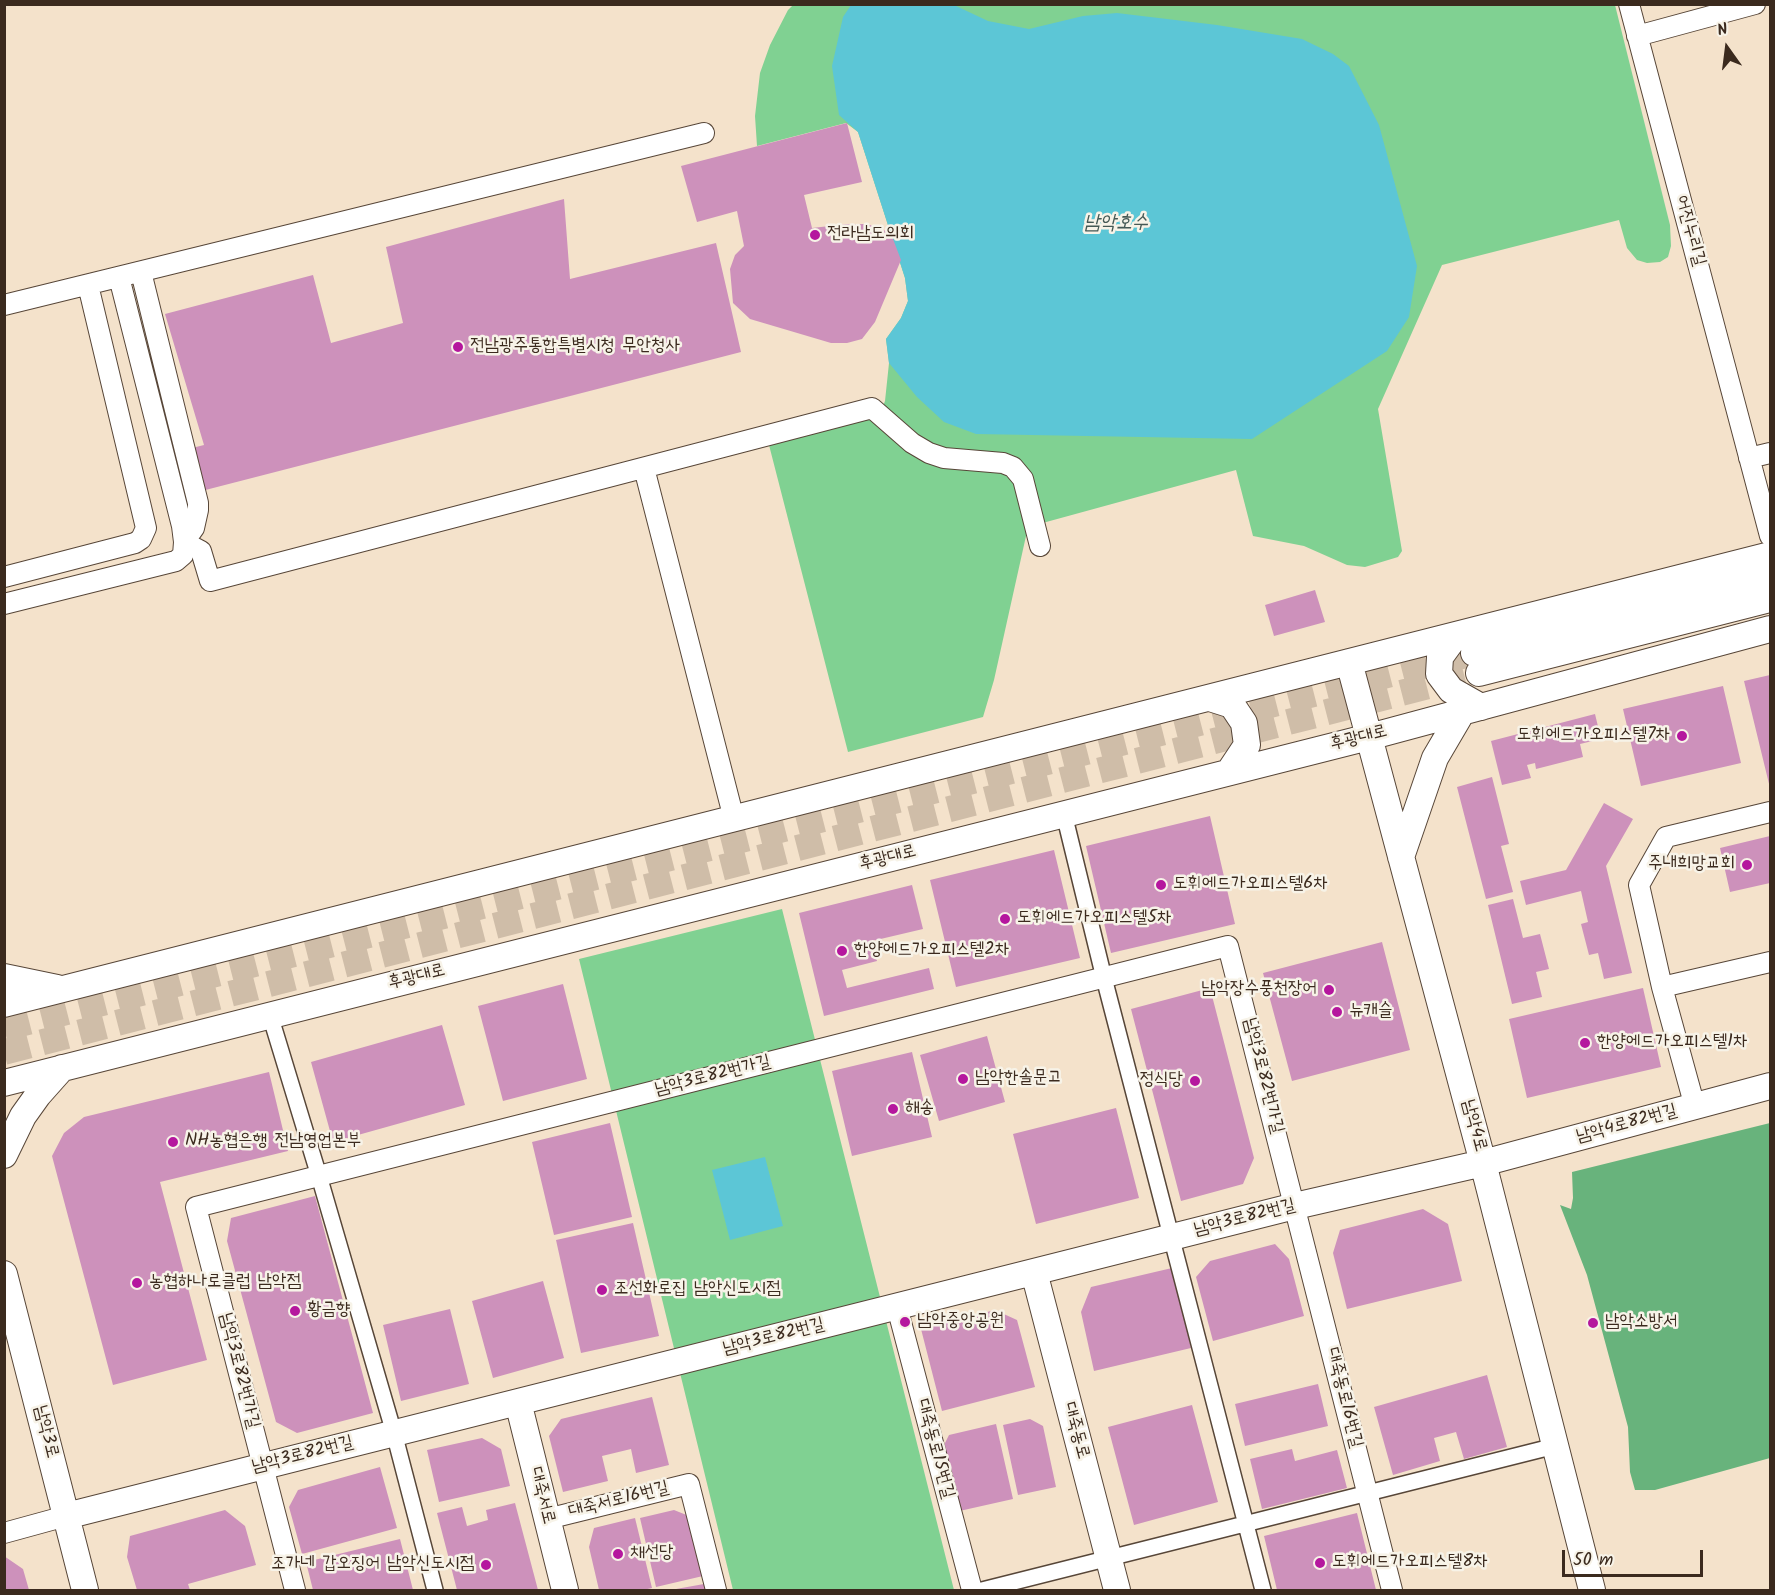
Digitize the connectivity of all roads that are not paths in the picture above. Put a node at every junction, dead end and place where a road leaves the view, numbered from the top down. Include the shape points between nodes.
1 (1629, 4) edge
2 (1755, 4) edge
3 (1637, 36) junction
4 (704, 133) dead end
5 (141, 272) junction
6 (119, 277) junction
7 (88, 285) junction
8 (4, 305) edge
9 (1770, 453) edge
10 (1749, 458) junction
11 (644, 468) junction
12 (1770, 536) edge
13 (184, 542) junction
14 (1040, 546) dead end
15 (1770, 555) edge
16 (1770, 575) edge
17 (4, 577) edge
18 (1770, 599) edge
19 (4, 604) edge
20 (1770, 629) edge
21 (1456, 635) junction
22 (1349, 662) junction
23 (1210, 698) junction
24 (1472, 710) junction
25 (1369, 737) junction
26 (1229, 772) junction
27 (1770, 812) edge
28 (1064, 814) junction
29 (734, 819) junction
30 (1401, 858) junction
31 (1770, 963) edge
32 (4, 977) edge
33 (1104, 978) junction
34 (1662, 987) junction
35 (63, 989) junction
36 (4, 1004) edge
37 (270, 1015) junction
38 (62, 1068) junction
39 (4, 1083) edge
40 (1770, 1086) edge
41 (1695, 1107) junction
42 (4, 1155) edge
43 (1483, 1163) junction
44 (319, 1176) junction
45 (1295, 1206) junction
46 (1172, 1237) junction
47 (1034, 1272) junction
48 (4, 1274) edge
49 (897, 1307) junction
50 (518, 1402) junction
51 (394, 1433) junction
52 (1555, 1446) junction
53 (262, 1466) junction
54 (1367, 1493) junction
55 (66, 1516) junction
56 (547, 1519) junction
57 (1246, 1524) junction
58 (4, 1533) edge
59 (1108, 1559) junction
60 (85, 1590) edge
61 (295, 1590) edge
62 (435, 1590) edge
63 (565, 1590) edge
64 (716, 1590) edge
65 (972, 1590) edge
66 (982, 1590) edge
67 (1117, 1590) edge
68 (1263, 1590) edge
69 (1392, 1590) edge
70 (1592, 1590) edge

1 - 3 street, 어진누리길
2 - 3 street
3 - 10 street, 어진누리길
4 - 5 street
5 - 6 street
5 - 13 street via 198,502 194,528
6 - 7 street
6 - 13 street
7 - 8 street
7 - 17 street via 146,528 135,543
9 - 10 street
10 - 12 street, 어진누리길
11 - 13 street via 210,581 201,551
11 - 14 street via 872,408 929,453 1013,467 1023,479
11 - 29 street
13 - 19 street via 183,555 176,561
15 - 21 street
16 - 18 street via 1477,663
20 - 24 street, 후광대로
21 - 22 street
21 - 24 street via 1440,657 1439,675
22 - 23 street
22 - 25 street, 남악4로
23 - 26 street via 1232,705 1244,723 1246,745
23 - 29 street
24 - 25 street, 후광대로
24 - 30 street via 1435,758
25 - 26 street, 후광대로
25 - 30 street, 남악4로
26 - 28 street, 후광대로
27 - 34 street via 1666,837 1638,885
28 - 33 street
28 - 37 street, 후광대로
29 - 35 street
30 - 43 street, 남악4로
31 - 34 street
32 - 35 street
33 - 44 street, 남악3로82번가길
33 - 45 street, 남악3로82번가길 via 1228,946
33 - 46 street
34 - 41 street
35 - 36 street
37 - 38 street, 후광대로
37 - 44 street
38 - 39 street, 후광대로
38 - 42 street via 24,1116
40 - 41 street, 남악4로82번길
41 - 43 street, 남악4로82번길
43 - 45 street, 남악3로82번길
43 - 52 street, 남악4로
44 - 51 street
44 - 53 street, 남악3로82번가길 via 196,1207
45 - 46 street, 남악3로82번길
45 - 54 street, 대죽동로16번길
46 - 47 street, 남악3로82번길
46 - 57 street
47 - 49 street, 남악3로82번길
47 - 59 street, 대죽동로
48 - 55 street, 남악3로
49 - 50 street, 남악3로82번길
49 - 65 street, 대죽동로15번길
50 - 51 street, 남악3로82번길
50 - 56 street, 대죽서로
51 - 53 street, 남악3로82번길
51 - 62 street
52 - 54 street
52 - 70 street, 남악4로
53 - 55 street, 남악3로82번길
53 - 61 street
54 - 57 street
54 - 69 street, 대죽동로16번길
55 - 58 street
55 - 60 street, 남악3로
56 - 63 street, 대죽서로
56 - 64 street, 대죽서로16번길 via 689,1484
57 - 59 street
57 - 68 street
59 - 66 street
59 - 67 street, 대죽동로

